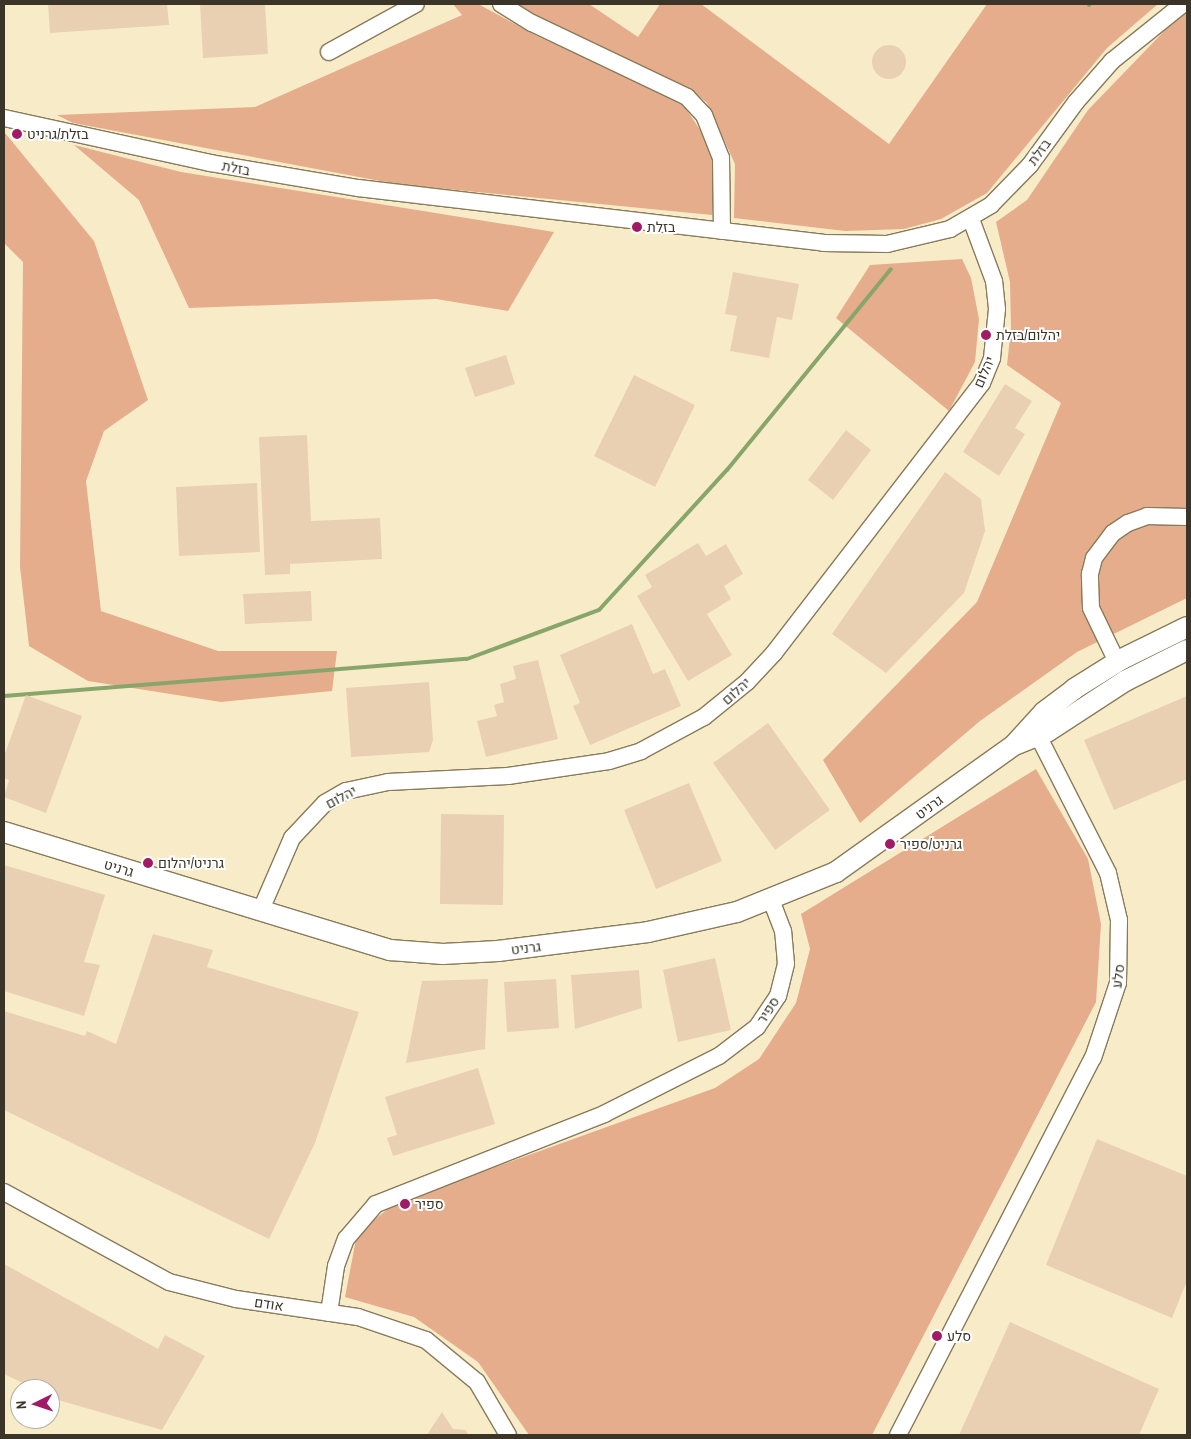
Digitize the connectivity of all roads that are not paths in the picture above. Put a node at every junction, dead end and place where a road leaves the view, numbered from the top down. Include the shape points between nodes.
1 (416, 4) edge
2 (501, 4) edge
3 (1183, 4) edge
4 (329, 52) dead end
5 (4, 118) edge
6 (971, 219) junction
7 (722, 231) junction
8 (1187, 518) edge
9 (1187, 627) edge
10 (1187, 650) edge
11 (1117, 662) junction
12 (1035, 730) junction
13 (4, 832) edge
14 (771, 900) junction
15 (260, 912) junction
16 (4, 1192) edge
17 (329, 1313) junction
18 (508, 1435) edge
19 (898, 1435) edge

1 - 4 street
2 - 7 street via 532,24 670,86 693,103 715,134 721,158
3 - 6 street, בזלת via 1112,61 1018,180
5 - 7 street, בזלת via 314,182
6 - 7 street, בזלת via 930,237 888,244 823,243
6 - 15 street, יהלום via 994,281 997,310 992,358 982,383 786,638 747,682 696,722 641,751 609,761 508,776 388,782 346,791 326,804 292,838
8 - 11 street via 1146,516 1128,523 1113,532 1094,558 1088,591 1091,608
9 - 11 street
10 - 12 street via 1124,680
11 - 12 street via 1052,705
12 - 14 street, גרניט via 857,859
12 - 19 street, סלע via 1108,874 1119,920 1118,983 1093,1058
13 - 15 street, גרניט
14 - 15 street, גרניט via 709,920 648,932 456,954 377,948
14 - 17 street, ספיר via 783,931 786,964 778,996 757,1027 719,1056 604,1114 376,1204 346,1239 336,1266
16 - 17 street, אודם via 169,1282 224,1297
17 - 18 street, אודם via 394,1326 440,1349 477,1382

